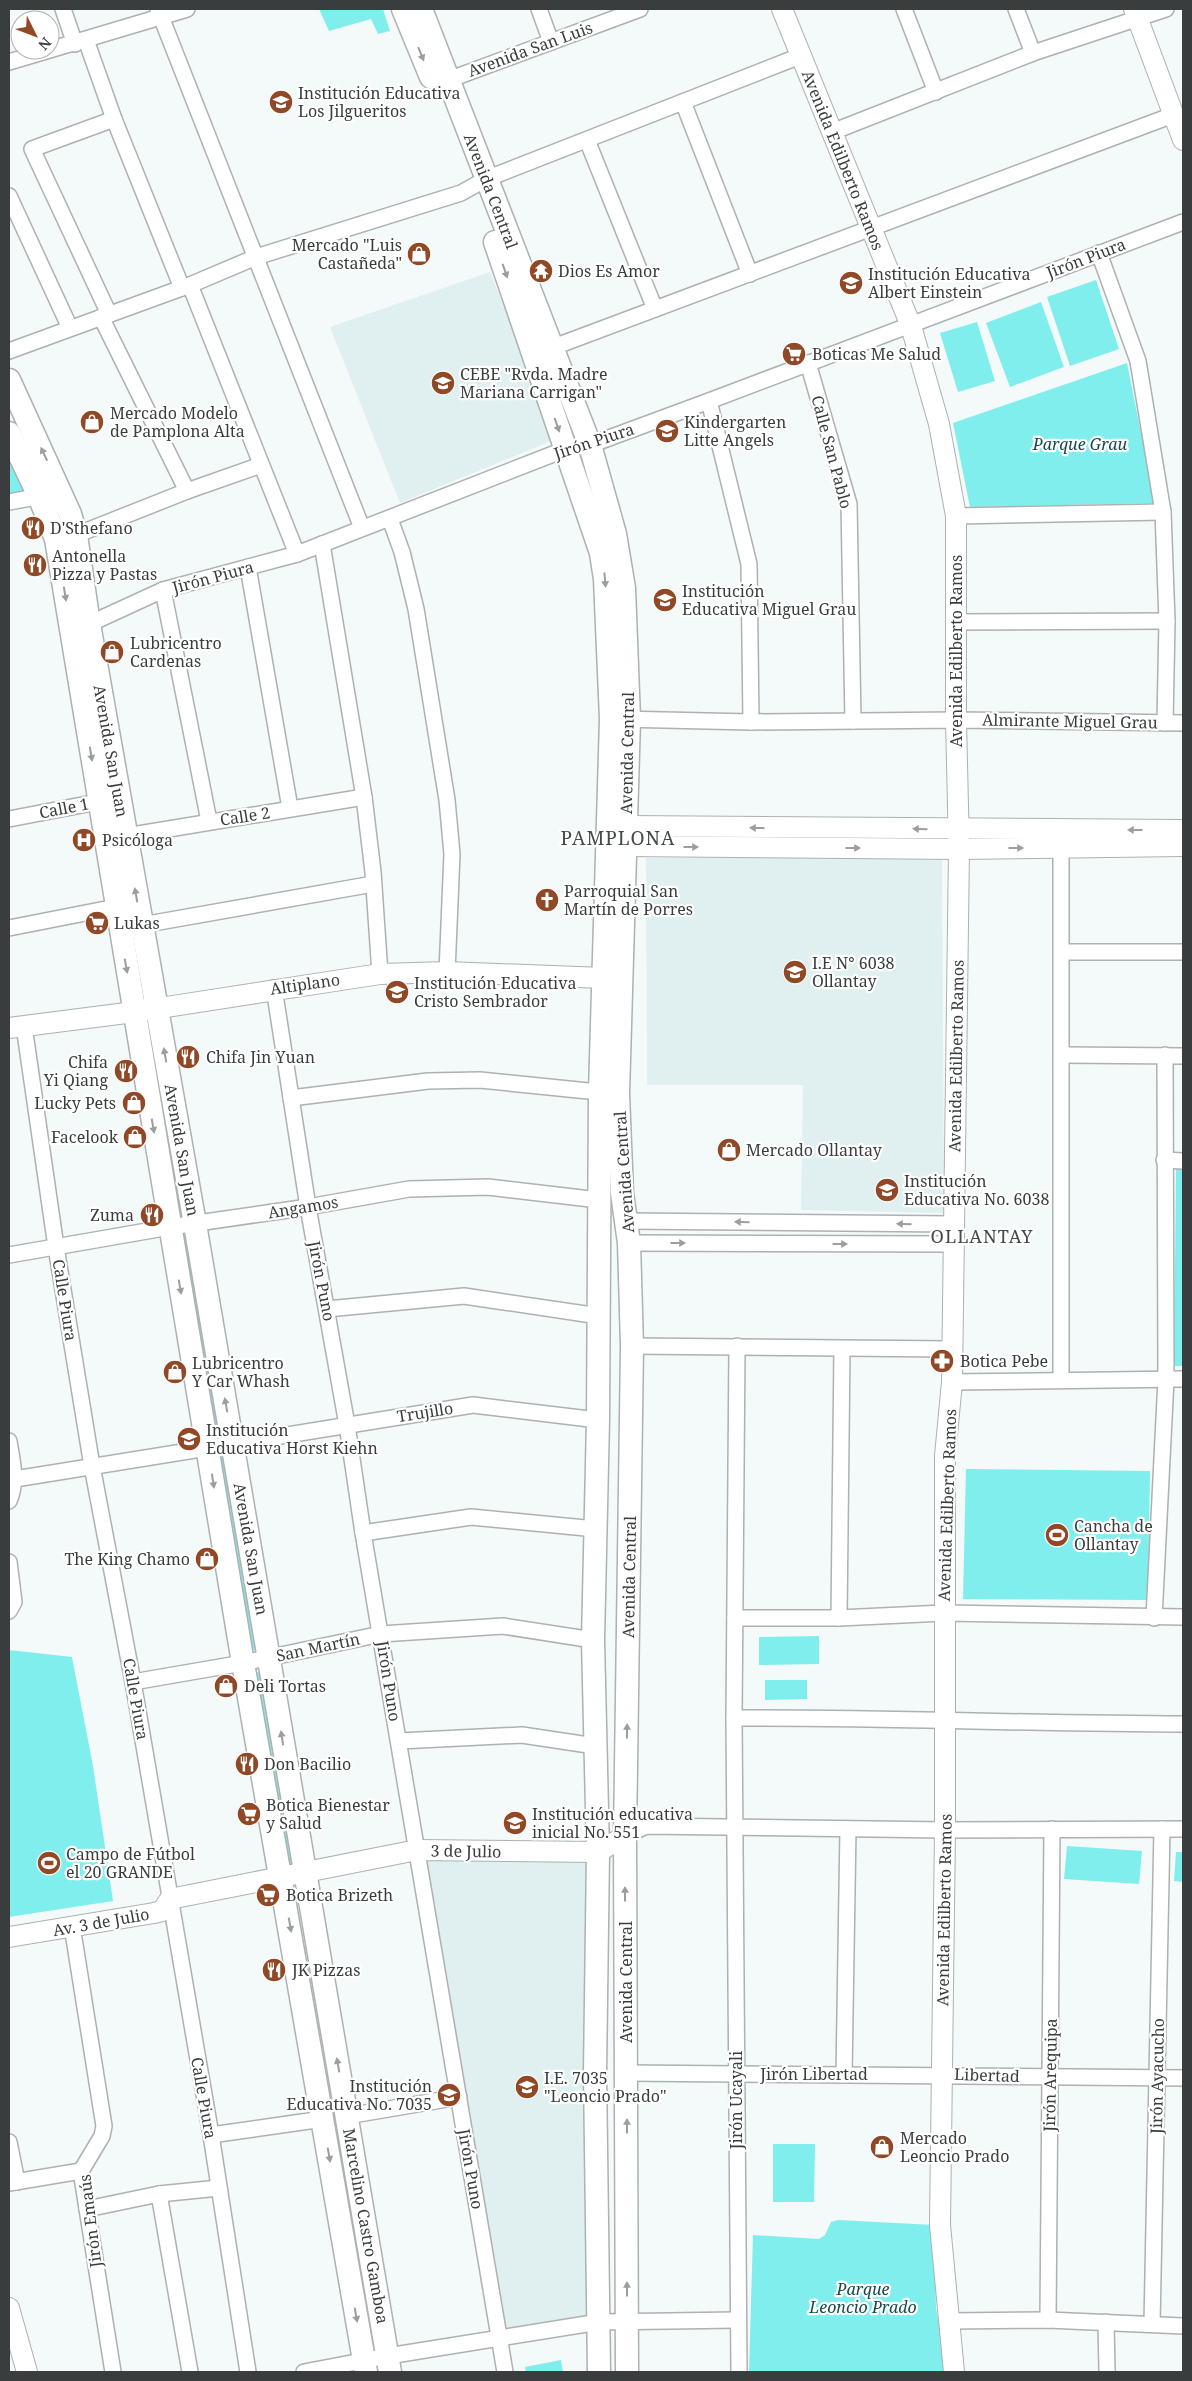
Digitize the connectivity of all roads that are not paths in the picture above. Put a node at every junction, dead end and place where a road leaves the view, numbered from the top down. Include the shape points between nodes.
1 (63, 9) edge
2 (187, 9) edge
3 (403, 9) edge
4 (421, 9) edge
5 (539, 9) edge
6 (640, 9) edge
7 (782, 9) edge
8 (904, 9) edge
9 (1016, 9) edge
10 (1166, 9) edge
11 (160, 13) edge
12 (1136, 14) edge
13 (80, 42) junction
14 (551, 42) junction
15 (1033, 53) junction
16 (800, 56) junction
17 (9, 62) edge
18 (448, 80) junction
19 (936, 92) junction
20 (683, 102) junction
21 (1174, 115) junction
22 (114, 119) junction
23 (832, 132) junction
24 (586, 140) junction
25 (1183, 140) edge
26 (481, 183) junction
27 (9, 196) edge
28 (1183, 222) edge
29 (871, 229) junction
30 (1099, 254) junction
31 (256, 258) junction
32 (750, 274) junction
33 (186, 287) junction
34 (655, 309) junction
35 (105, 316) junction
36 (910, 326) junction
37 (70, 328) junction
38 (551, 348) junction
39 (9, 351) edge
40 (808, 363) junction
41 (11, 391) edge
42 (709, 401) junction
43 (9, 433) edge
44 (590, 445) junction
45 (566, 449) junction
46 (261, 465) junction
47 (187, 491) junction
48 (61, 492) junction
49 (39, 496) junction
50 (9, 502) edge
51 (1163, 512) junction
52 (956, 516) junction
53 (390, 519) junction
54 (362, 528) junction
55 (76, 535) junction
56 (322, 544) junction
57 (297, 554) junction
58 (248, 567) junction
59 (163, 590) junction
60 (1167, 621) junction
61 (956, 622) junction
62 (89, 624) junction
63 (620, 719) junction
64 (956, 720) junction
65 (853, 721) junction
66 (751, 722) junction
67 (1165, 723) junction
68 (1183, 723) edge
69 (364, 797) junction
70 (109, 800) junction
71 (290, 808) junction
72 (9, 819) edge
73 (209, 821) junction
74 (1183, 830) edge
75 (126, 836) junction
76 (625, 836) junction
77 (959, 839) junction
78 (1061, 839) junction
79 (1183, 846) edge
80 (373, 884) junction
81 (116, 907) junction
82 (142, 925) junction
83 (9, 928) edge
84 (1062, 952) junction
85 (1183, 952) edge
86 (447, 972) junction
87 (380, 974) junction
88 (603, 978) junction
89 (274, 988) junction
90 (157, 1008) junction
91 (134, 1012) junction
92 (17, 1027) edge
93 (1062, 1055) junction
94 (1165, 1056) junction
95 (1183, 1056) edge
96 (609, 1093) junction
97 (291, 1098) junction
98 (1164, 1160) junction
99 (1183, 1160) edge
100 (599, 1200) junction
101 (308, 1208) junction
102 (195, 1224) junction
103 (953, 1224) junction
104 (170, 1227) junction
105 (627, 1232) junction
106 (953, 1244) junction
107 (56, 1247) junction
108 (9, 1255) edge
109 (327, 1310) junction
110 (599, 1316) junction
111 (632, 1346) junction
112 (737, 1346) junction
113 (842, 1349) junction
114 (951, 1349) junction
115 (1166, 1379) junction
116 (1183, 1379) edge
117 (1061, 1380) junction
118 (952, 1382) junction
119 (598, 1420) junction
120 (347, 1425) junction
121 (9, 1441) edge
122 (233, 1444) junction
123 (208, 1448) junction
124 (92, 1466) junction
125 (15, 1479) junction
126 (9, 1500) edge
127 (596, 1529) junction
128 (363, 1533) junction
129 (9, 1562) edge
130 (10, 1611) edge
131 (944, 1613) junction
132 (735, 1618) junction
133 (839, 1618) junction
134 (1154, 1618) junction
135 (1183, 1618) edge
136 (381, 1634) junction
137 (593, 1640) junction
138 (269, 1658) junction
139 (243, 1663) junction
140 (133, 1682) junction
141 (734, 1718) junction
142 (945, 1721) junction
143 (1183, 1724) edge
144 (399, 1741) junction
145 (595, 1746) junction
146 (734, 1828) junction
147 (848, 1829) junction
148 (1052, 1829) junction
149 (1162, 1829) junction
150 (1183, 1829) edge
151 (946, 1830) junction
152 (625, 1836) junction
153 (418, 1850) junction
154 (598, 1852) junction
155 (304, 1872) junction
156 (282, 1877) junction
157 (170, 1899) junction
158 (72, 1926) junction
159 (9, 1937) edge
160 (626, 2073) junction
161 (736, 2074) junction
162 (941, 2074) junction
163 (844, 2075) junction
164 (1050, 2077) junction
165 (1157, 2078) junction
166 (1183, 2078) edge
167 (459, 2097) junction
168 (347, 2116) junction
169 (323, 2119) junction
170 (211, 2135) junction
171 (9, 2142) edge
172 (81, 2171) junction
173 (13, 2183) edge
174 (219, 2188) junction
175 (159, 2194) junction
176 (87, 2209) junction
177 (9, 2308) edge
178 (738, 2320) junction
179 (1048, 2320) junction
180 (949, 2321) junction
181 (599, 2322) junction
182 (627, 2322) junction
183 (1106, 2322) junction
184 (1152, 2324) junction
185 (1183, 2326) edge
186 (500, 2337) junction
187 (19, 2361) edge
188 (389, 2364) edge
189 (365, 2366) edge
190 (113, 2372) edge
191 (190, 2372) edge
192 (248, 2372) edge
193 (304, 2372) edge
194 (505, 2372) edge
195 (599, 2372) edge
196 (627, 2372) edge
197 (739, 2372) edge
198 (954, 2372) edge
199 (1107, 2372) edge

1 - 13 street
2 - 11 street
3 -> 26 main road, Avenida Central
4 - 18 main road, Avenida Central
5 - 14 street
6 - 14 street, Avenida San Luis
7 - 16 street, Avenida Edilberto Ramos
8 - 19 street
9 - 15 street
10 - 12 street
11 - 13 street
11 - 31 street
12 - 15 street
12 - 21 street
13 - 17 street
13 - 22 street
14 - 18 street, Avenida San Luis
15 - 19 street
16 - 20 street
16 - 23 street, Avenida Edilberto Ramos
18 - 26 main road, Avenida Central
19 - 23 street
20 - 24 street
20 - 32 street
21 - 25 street
21 - 29 street
22 - 33 street
22 - 35 street via 32,149
23 - 29 street, Avenida Edilberto Ramos
24 - 26 street
24 - 34 street
26 - 31 street via 461,193
26 - 38 main road, Avenida Central
26 -> 45 main road, Avenida Central
27 - 37 street
28 - 30 street, Jirón Piura
29 - 32 street
29 - 36 street, Avenida Edilberto Ramos
30 - 36 street, Jirón Piura
30 - 51 street via 1138,361
31 - 33 street
31 - 54 street
32 - 34 street
33 - 35 street
33 - 46 street
34 - 38 street
35 - 37 street
35 - 47 street
36 - 40 street, Jirón Piura
36 - 52 street, Avenida Edilberto Ramos via 939,424
37 - 39 street
38 - 44 main road, Avenida Central
40 - 42 street, Jirón Piura
40 - 65 street, Calle San Pablo via 849,504
48 -> 41 main road, Avenida San Juan
42 - 44 street, Jirón Piura
42 - 66 street via 749,564
43 - 49 main road, Avenida San Juan
44 - 45 street, Jirón Piura
44 - 63 main road, Avenida Central via 615,534 624,588
45 - 53 street, Jirón Piura
45 -> 63 main road, Avenida Central via 601,553
46 - 47 street
46 - 57 street
47 - 55 street
48 - 49 street
48 - 55 main road, Avenida San Juan
49 - 50 street
49 -> 70 main road, Avenida San Juan via 56,538
51 - 52 street
51 - 60 street
52 - 61 street, Avenida Edilberto Ramos
53 - 54 street, Jirón Piura
53 - 86 street via 416,609 446,800 452,854
54 - 56 street, Jirón Piura
55 - 62 main road, Avenida San Juan
56 - 57 street, Jirón Piura
56 - 69 street
57 - 58 street, Jirón Piura
58 - 59 street, Jirón Piura
58 - 71 street
59 - 62 street, Jirón Piura
59 - 73 street
60 - 61 street
60 - 67 street
61 - 64 street, Avenida Edilberto Ramos
62 - 70 main road, Avenida San Juan
63 - 66 street, Almirante Miguel Grau
63 - 76 main road, Avenida Central
63 - 88 main road, Avenida Central
64 - 65 street, Almirante Miguel Grau
64 - 67 street, Almirante Miguel Grau
64 - 77 street, Avenida Edilberto Ramos
65 - 66 street, Almirante Miguel Grau
67 - 68 street, Almirante Miguel Grau
69 - 71 street, Calle 2
69 - 80 street
70 - 72 street, Calle 1
70 - 75 main road, Avenida San Juan
70 - 81 main road, Avenida San Juan
71 - 73 street, Calle 2
73 - 75 street, Calle 2
74 -> 78 street
82 -> 75 main road, Avenida San Juan
76 - 77 street
76 - 96 main road, Avenida Central
77 - 78 street
77 - 103 street, Avenida Edilberto Ramos
78 - 79 street
78 - 84 street
80 - 82 street
80 - 87 street
81 - 83 street
81 -> 91 main road, Avenida San Juan
82 - 90 main road, Avenida San Juan
84 - 85 street
84 - 93 street
86 - 87 street, Altiplano
86 - 88 street, Altiplano
87 - 89 street, Altiplano
88 - 96 main road, Avenida Central
89 - 90 street, Altiplano
89 - 97 street, Jirón Puno
90 - 91 street, Altiplano
102 -> 90 main road, Avenida San Juan
91 - 92 street, Altiplano
91 -> 104 main road, Avenida San Juan
92 - 107 street, Calle Piura
93 - 94 street
93 - 117 street
94 - 95 street
94 - 98 street
96 - 97 street via 480,1080 428,1081
96 - 100 main road, Avenida Central
96 - 105 main road, Avenida Central
97 - 101 street, Jirón Puno
98 - 99 street
98 - 115 street
100 - 101 street, Angamos via 488,1187 409,1189
100 - 110 main road, Avenida Central
101 - 102 street, Angamos
101 - 109 street, Jirón Puno
102 - 104 street, Angamos
122 -> 102 main road, Avenida San Juan
103 -> 105 street
103 - 106 street, Avenida Edilberto Ramos
104 - 107 street, Angamos
104 -> 123 main road, Avenida San Juan
105 -> 106 street
105 - 111 main road, Avenida Central
106 - 114 street, Avenida Edilberto Ramos
107 - 108 street, Angamos
107 - 124 street, Calle Piura
109 - 110 street via 464,1296
109 - 120 street, Jirón Puno
110 - 119 main road, Avenida Central
111 - 112 street
152 -> 111 main road, Avenida Central
112 - 113 street
112 - 132 street, Jirón Ucayali
113 - 114 street
113 - 133 street
114 - 118 street, Avenida Edilberto Ramos
115 - 116 street
115 - 117 street
115 - 134 street
117 - 118 street
118 - 131 street, Avenida Edilberto Ramos via 945,1456
119 - 120 street, Trujillo via 472,1405
119 - 127 main road, Avenida Central
120 - 122 street, Trujillo
120 - 128 street, Jirón Puno
121 - 125 street
122 - 123 street, Trujillo
122 - 138 main road, Avenida San Juan
123 - 124 street, Trujillo
123 -> 139 main road, Avenida San Juan
124 - 125 street, Trujillo
124 - 140 street, Calle Piura
125 - 126 street
127 - 128 street via 471,1517
127 - 137 main road, Avenida Central
128 - 136 street, Jirón Puno
129 - 130 street via 14,1602
131 - 133 street
131 - 134 street
131 - 142 street, Avenida Edilberto Ramos
132 - 133 street
132 - 141 street, Jirón Ucayali
134 - 135 street
136 - 137 street, San Martín via 503,1626
136 - 138 street, San Martín
136 - 144 street, Jirón Puno
137 - 145 main road, Avenida Central
138 - 139 street, San Martín
155 -> 138 main road, Avenida San Juan
139 - 140 street, San Martín
139 - 156 main road, Avenida San Juan
140 - 157 street, Calle Piura
141 - 142 street
141 - 146 street, Jirón Ucayali
142 - 143 street
142 - 151 street, Avenida Edilberto Ramos
144 - 145 street via 522,1735
144 - 153 street, Jirón Puno
145 - 154 main road, Avenida Central
146 - 147 street
146 - 152 street via 646,1826
146 - 161 street, Jirón Ucayali
147 - 151 street
147 - 163 street
148 - 149 street
148 - 151 street
148 - 164 street, Jirón Arequipa
149 - 150 street
149 - 165 street, Jirón Ayacucho
151 - 162 street, Avenida Edilberto Ramos
152 - 154 street
160 -> 152 main road, Avenida Central
153 - 154 street, 3 de Julio
153 - 155 street, 3 de Julio
153 - 167 street, Jirón Puno
154 - 181 main road, Avenida Central via 595,2073
155 - 156 street, Av. 3 de Julio
168 -> 155 main road, Marcelino Castro Gamboa
156 - 157 street, Av. 3 de Julio
156 -> 169 main road, Marcelino Castro Gamboa
157 - 158 street, Av. 3 de Julio via 162,1910 154,1913
157 - 170 street, Calle Piura
158 - 159 street, Av. 3 de Julio
158 - 172 street, Jirón Emaús via 104,2126 102,2136
160 - 161 street, Jirón Libertad
182 -> 160 main road, Avenida Central
161 - 163 street, Jirón Libertad
161 - 178 street, Jirón Ucayali
162 - 163 street, Jirón Libertad
162 - 164 street, Libertad
162 - 180 street, Avenida Edilberto Ramos via 940,2225
164 - 165 street, Libertad
164 - 179 street, Jirón Arequipa
165 - 166 street, Libertad
165 - 184 street, Jirón Ayacucho
167 - 168 street
167 - 186 street, Jirón Puno
168 - 188 main road, Marcelino Castro Gamboa
169 - 170 street
169 -> 189 main road, Marcelino Castro Gamboa
170 - 174 street, Calle Piura
171 - 173 street
172 - 173 street
172 - 176 street, Jirón Emaús
174 - 175 street
174 - 192 street, Calle Piura
175 - 176 street
175 - 191 street
176 - 190 street, Jirón Emaús
177 - 187 street
178 - 182 street
178 - 197 street, Jirón Ucayali
179 - 180 street
179 - 183 street
180 - 198 street, Avenida Edilberto Ramos
181 - 182 street
181 - 186 street
181 - 195 main road, Avenida Central
182 - 196 main road, Avenida Central
183 - 184 street
183 - 199 street
184 - 185 street
186 - 188 street
186 - 194 street, Jirón Puno
188 - 189 street
189 - 193 street

